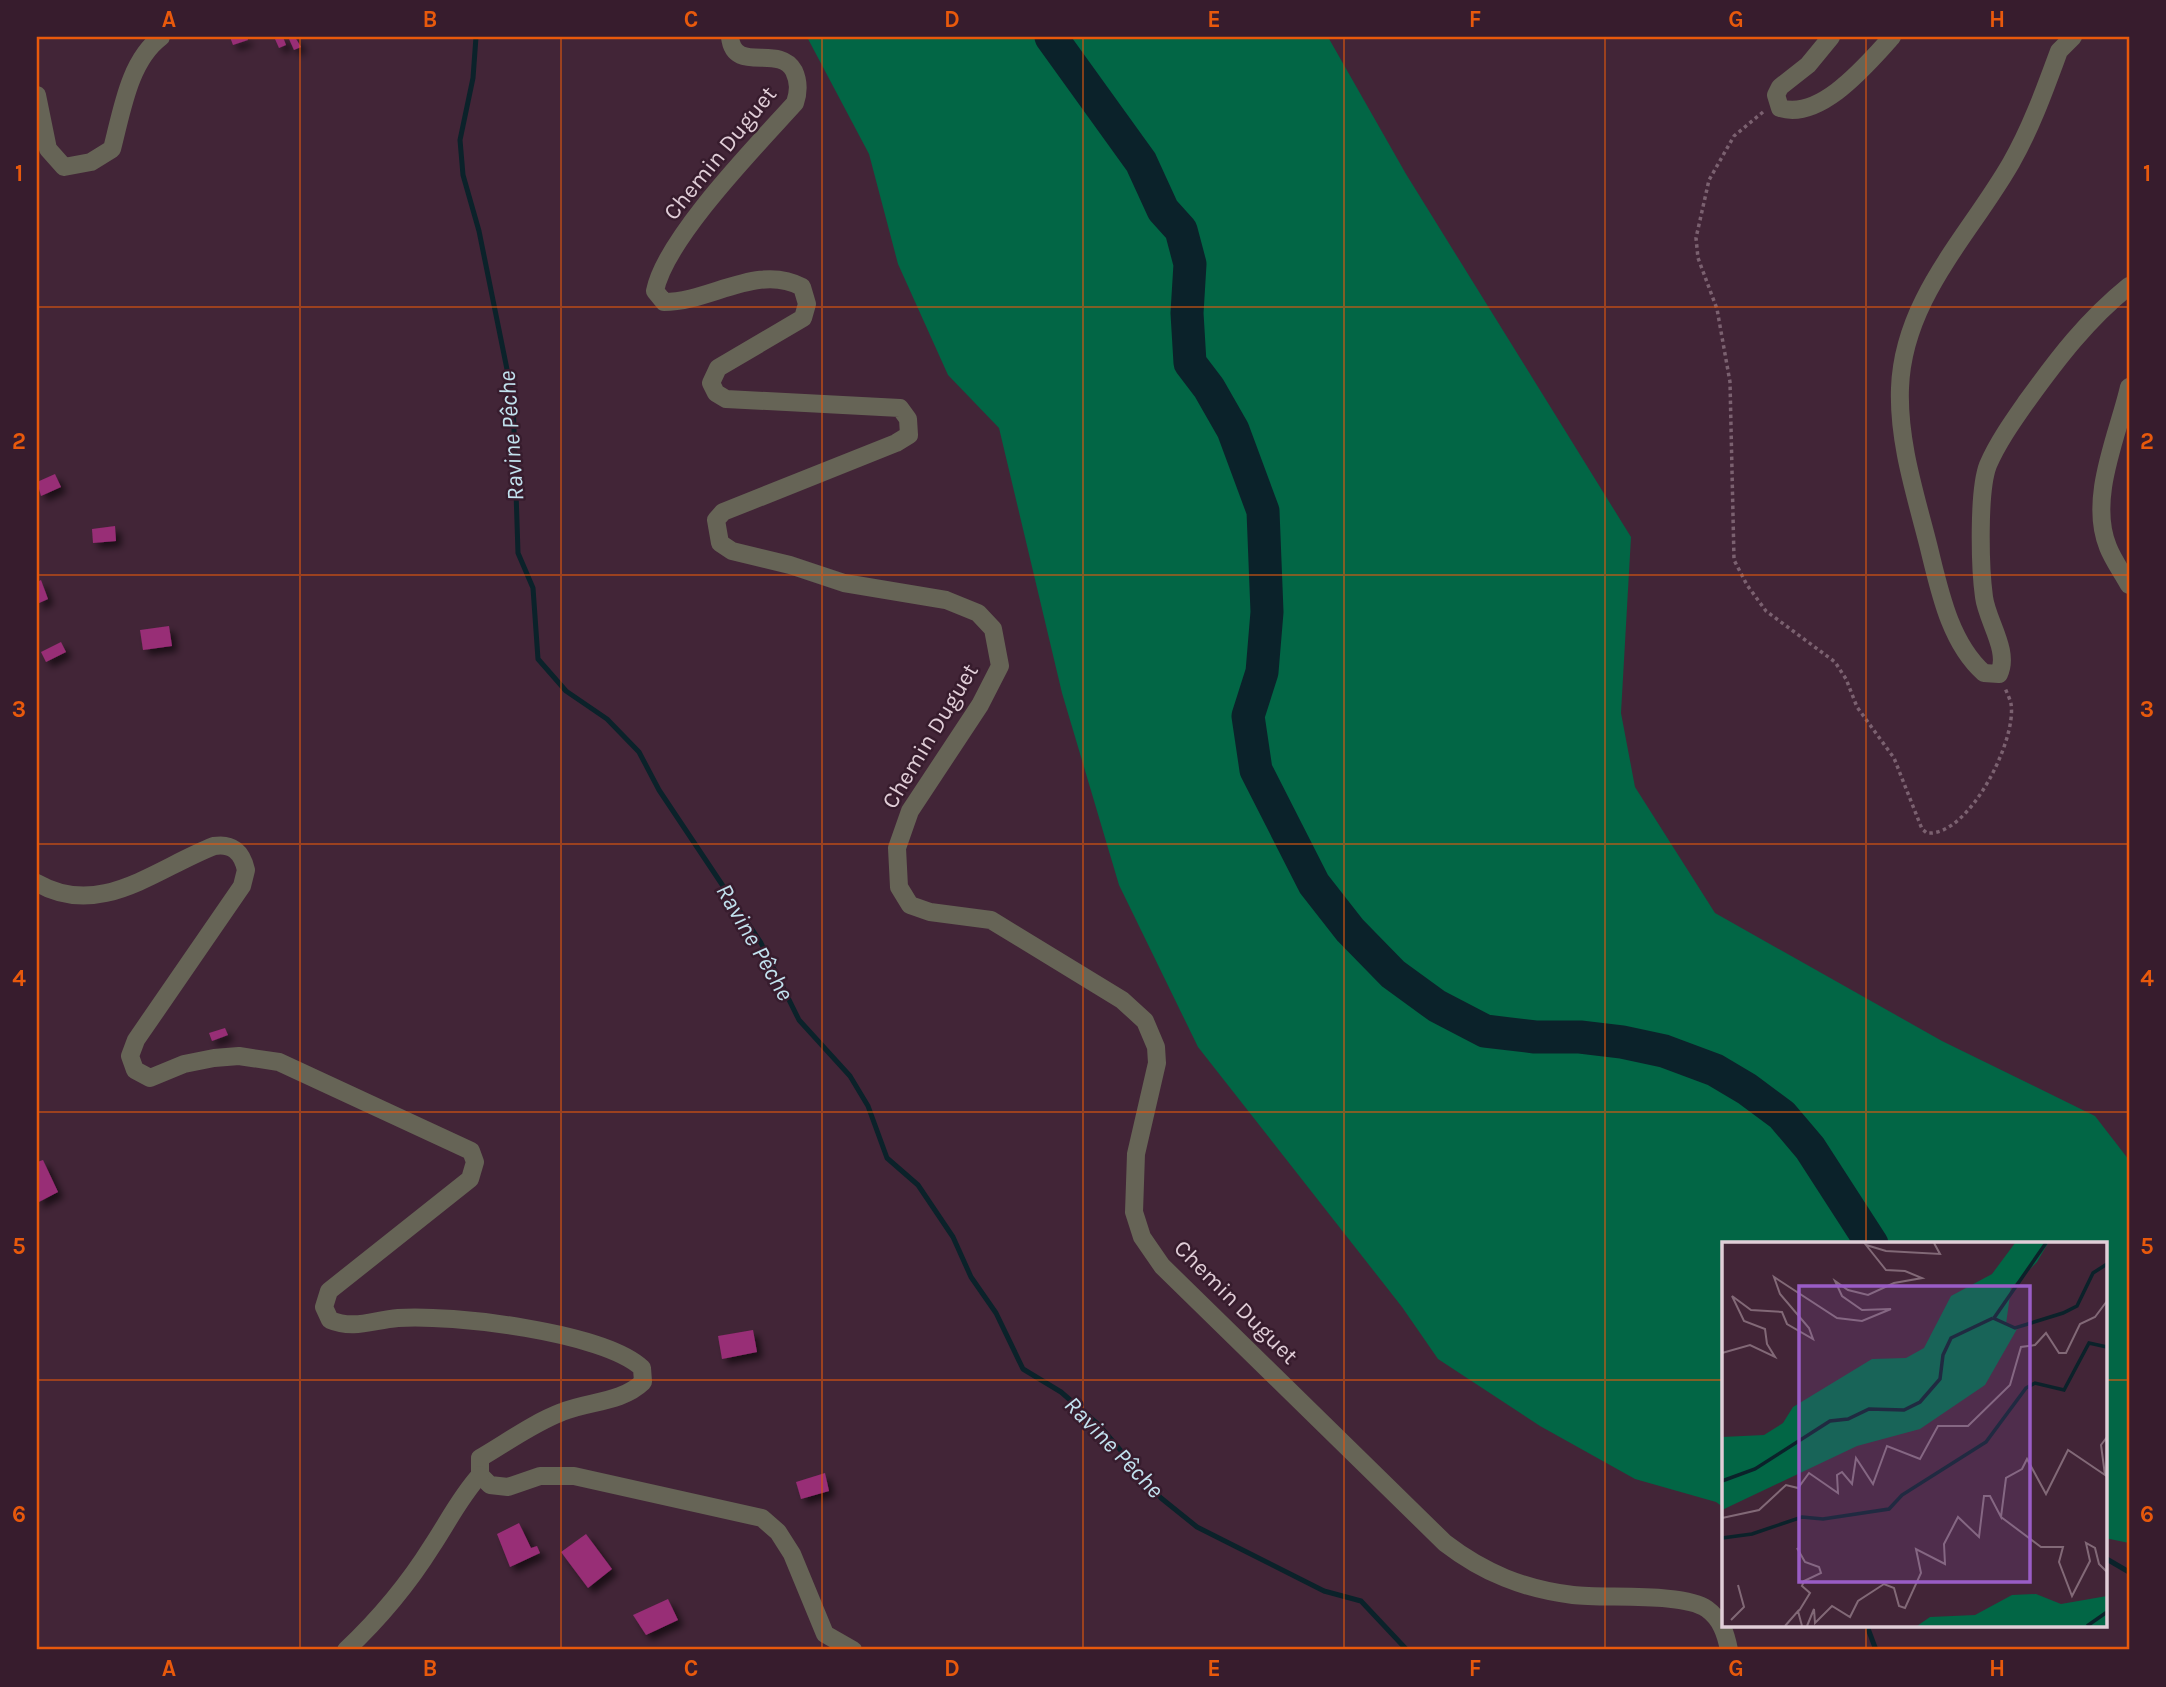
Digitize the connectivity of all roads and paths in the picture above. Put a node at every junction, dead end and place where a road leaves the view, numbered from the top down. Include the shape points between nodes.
1 (161, 37) edge
2 (730, 37) edge
3 (1831, 37) edge
4 (1892, 37) edge
5 (2073, 37) edge
6 (37, 95) edge
7 (1776, 102) junction
8 (2129, 286) edge
9 (2129, 387) edge
10 (2129, 584) edge
11 (1999, 674) junction
12 (37, 883) edge
13 (480, 1475) junction
14 (1722, 1626) edge
15 (1722, 1628) edge
16 (346, 1650) edge
17 (853, 1650) edge
18 (1729, 1650) edge

1 - 6 street via 149,46 128,87 112,149 90,162 64,167 48,149
2 - 14 street, Chemin Duguet via 734,51 744,58 780,58 790,64 797,78 795,103 713,195 658,274 655,291 664,302 679,302 758,279 786,278 802,287 807,304 803,318 718,368 711,383 716,393 726,399 900,408 908,419 909,435 723,512 716,520 720,542 732,551 844,583 946,600 978,613 993,629 999,647 1000,666 980,705 910,811 897,848 899,887 910,905 990,920 1122,1000 1145,1021 1157,1063 1136,1154 1133,1212 1142,1237 1161,1266 1445,1543 1475,1566 1513,1582 1572,1595 1675,1600 1705,1607
3 - 7 street via 1808,65 1780,87
4 - 7 street via 1854,78 1815,105 1796,111 1780,108
5 - 11 street via 2059,51 2011,163 1931,282 1902,365 1900,407 1906,462 1941,596 1973,664 1984,673
7 - 11 path via 1734,136 1709,180 1696,238 1698,258 1717,309 1730,382 1734,560 1766,611 1835,662 1857,707 1894,758 1927,833 1945,830 1961,820 1985,788 2003,750 2011,704
8 - 11 street via 2094,314 2063,350 1988,466 1983,486 1983,592 2003,659
9 - 10 street via 2102,509 2107,546
12 - 13 street via 66,895 99,896 117,892 214,846 227,845 241,855 246,870 242,886 132,1046 131,1062 137,1073 156,1077 184,1064 239,1056 279,1062 471,1151 475,1162 470,1179 329,1291 324,1307 330,1320 345,1326 398,1318 440,1318 542,1330 630,1357 642,1368 643,1382 629,1395 559,1413 480,1458
13 - 16 street via 463,1493 387,1612
13 - 17 street via 490,1485 508,1487 540,1476 574,1476 762,1518 792,1554 825,1634
15 - 18 street, Chemin Duguet

